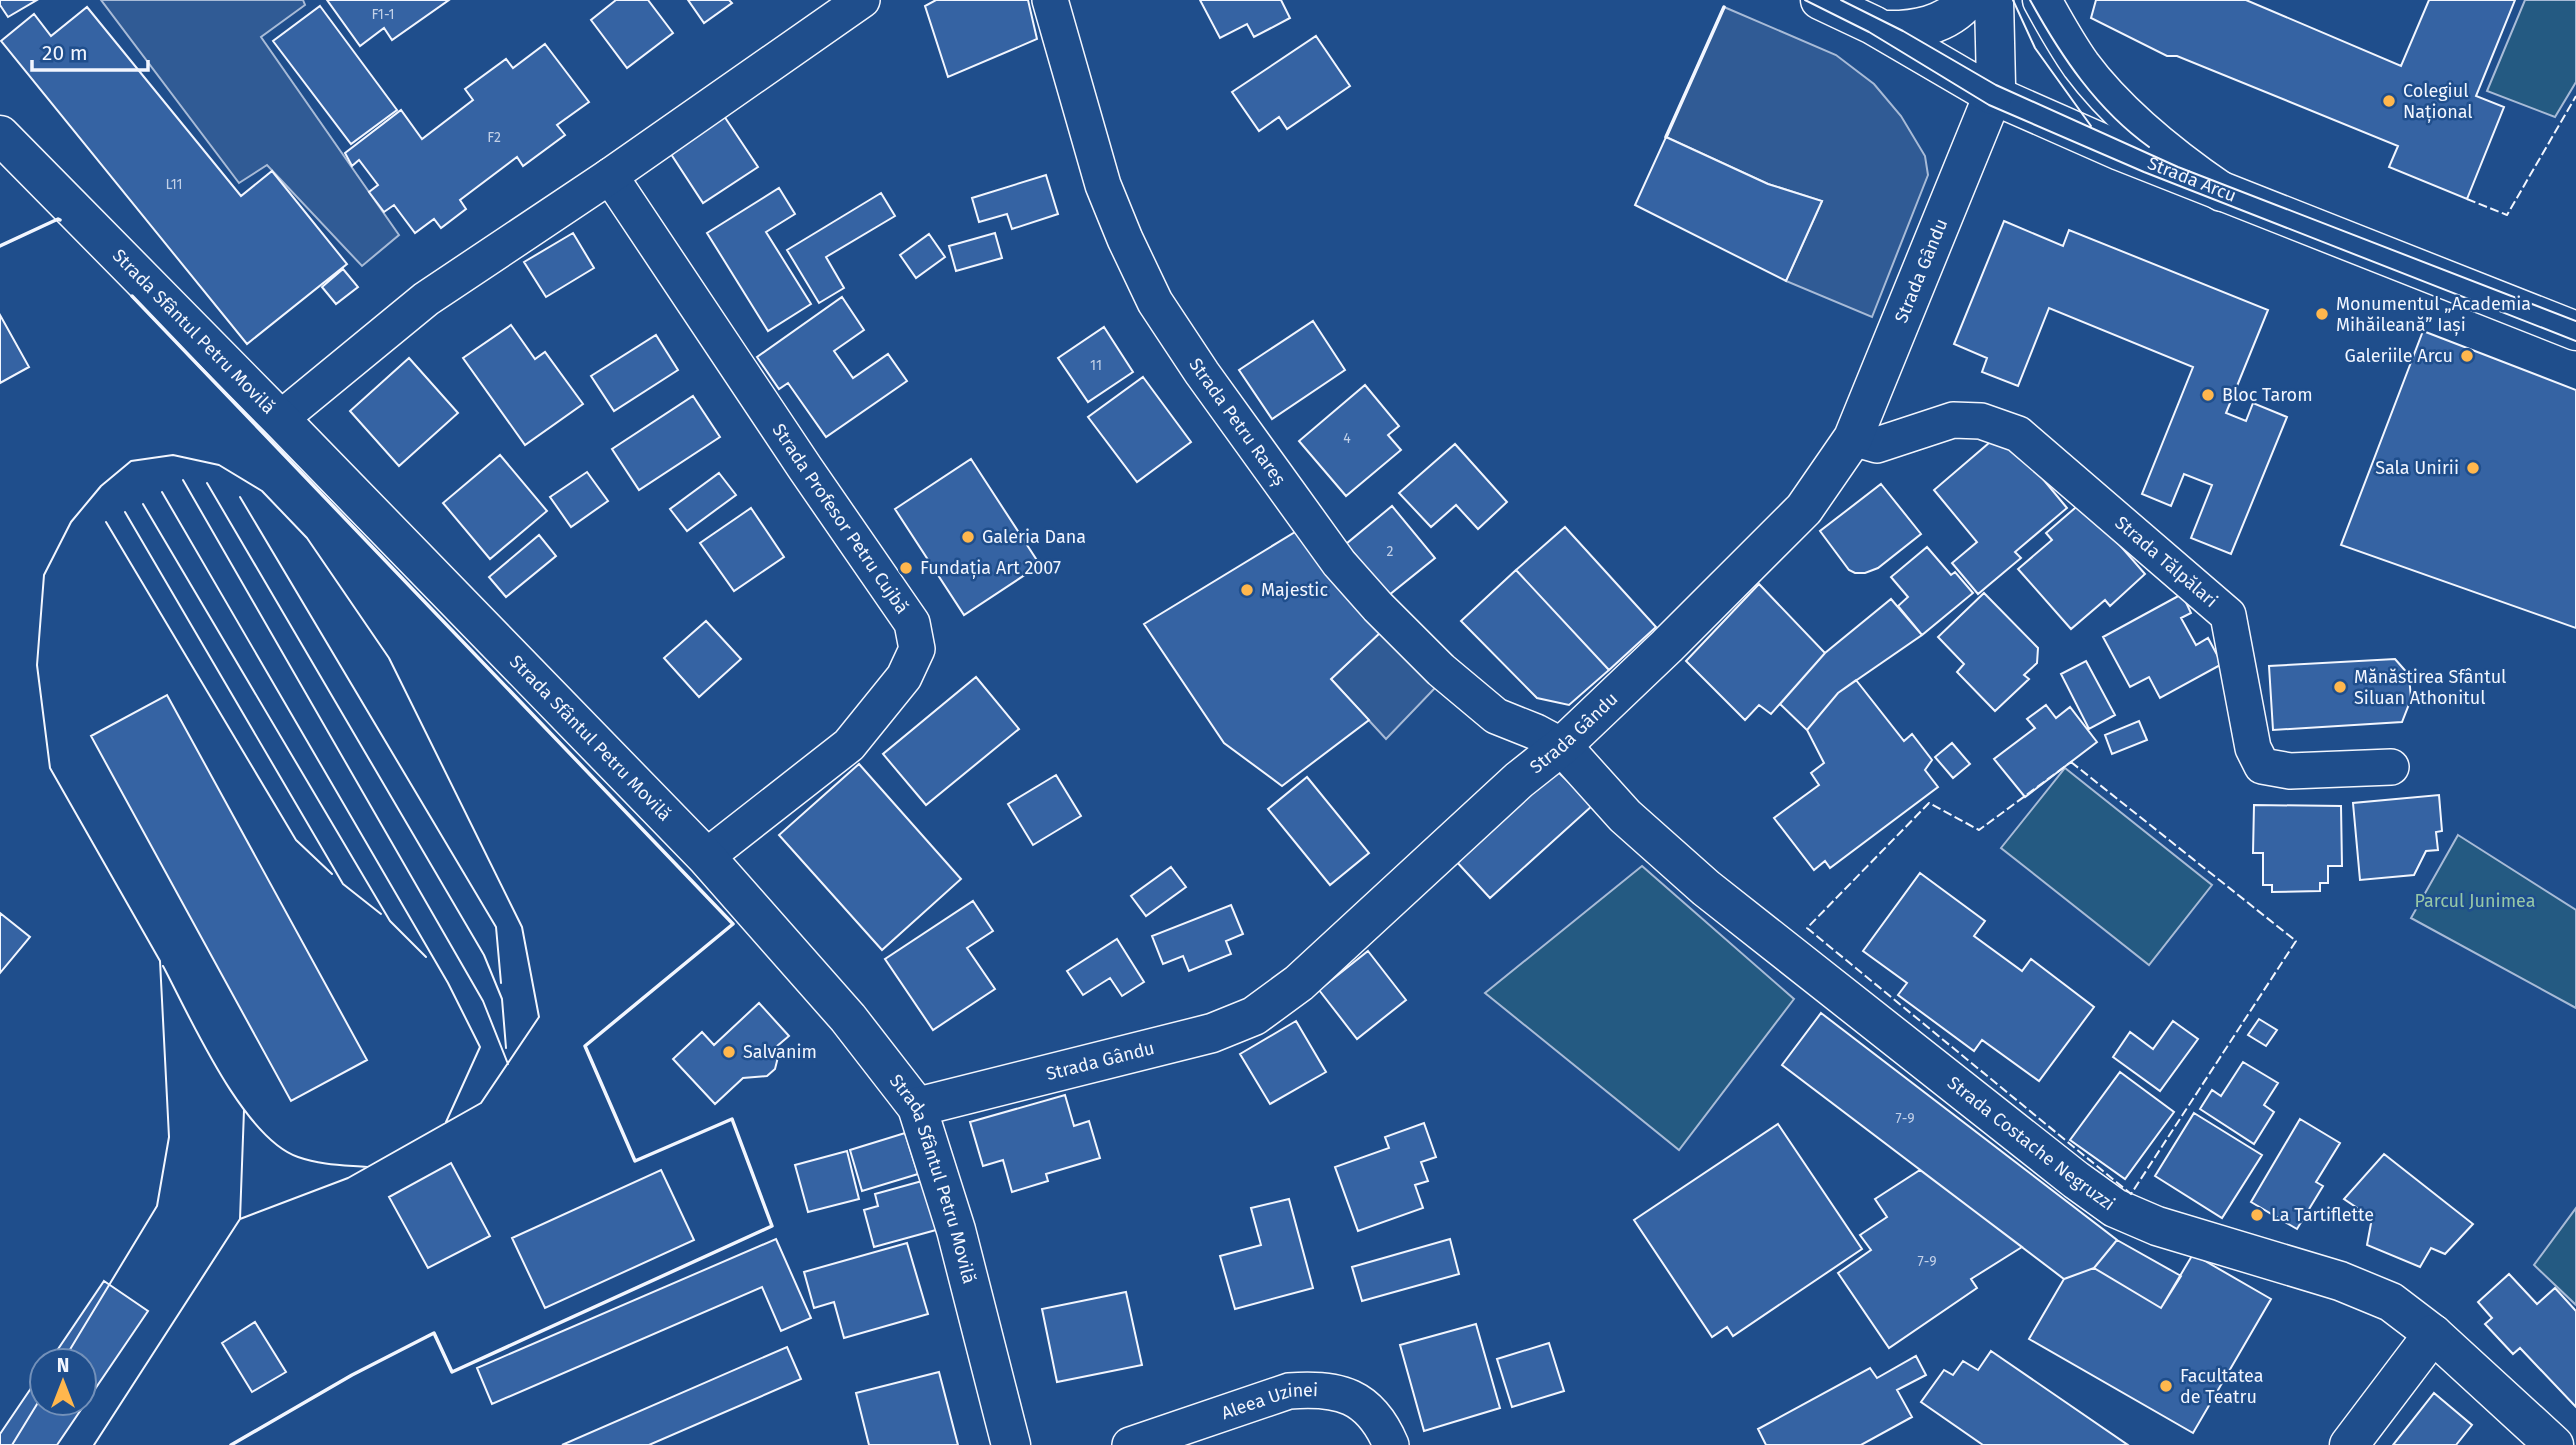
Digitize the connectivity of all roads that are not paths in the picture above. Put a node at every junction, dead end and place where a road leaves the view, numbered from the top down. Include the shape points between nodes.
1 (862, 0) edge
2 (1050, 0) edge
3 (1820, 0) edge
4 (1968, 0) edge
5 (1994, 0) edge
6 (2042, 0) edge
7 (1882, 30) junction
8 (1993, 95) junction
9 (0, 135) edge
10 (610, 176) junction
11 (2222, 192) junction
12 (2576, 331) edge
13 (280, 419) junction
14 (1853, 438) junction
15 (1562, 746) junction
16 (2391, 767) dead end
17 (706, 857) junction
18 (917, 1107) junction
19 (2432, 1334) junction
20 (1011, 1445) edge
21 (1130, 1445) edge
22 (1391, 1445) edge
23 (2349, 1445) edge
24 (2554, 1445) edge

1 - 10 street
2 - 15 street, Strada Petru Rareș via 1100,174 1125,239 1155,302 1202,373 1339,563 1378,607 1441,670 1496,716
3 - 7 street, Strada Arcu
4 - 7 street via 1942,21 1903,31
5 - 8 street, Strada Gându
6 - 11 street via 2081,65 2107,96 2161,147
7 - 8 street, Strada Arcu
8 - 11 street, Strada Arcu
8 - 14 street, Strada Gându
9 - 13 street, Strada Sfântul Petru Movilă
10 - 13 street via 426,299
10 - 17 street, Strada Profesor Petru Cujbă via 912,623 917,649 904,677 849,745
11 - 12 street, Strada Arcu
13 - 17 street, Strada Sfântul Petru Movilă
14 - 15 street, Strada Gându via 1804,509
14 - 16 street, Strada Tălpălari via 1877,445 1953,420 1981,421 2018,434 2228,615 2253,748 2262,766 2290,771
15 - 18 street, Strada Gându via 1519,780 1300,983 1254,1016 1212,1033
15 - 19 street, Strada Costache Negruzzi via 1625,816 1706,888 2115,1208 2157,1226 2340,1281 2391,1302
17 - 18 street, Strada Sfântul Petru Movilă via 848,1018
18 - 20 street, Strada Sfântul Petru Movilă via 956,1230
19 - 23 street
19 - 24 street, Strada Costache Negruzzi
21 - 22 street, Aleea Uzinei via 1289,1391 1316,1389 1337,1391 1362,1402 1383,1425

